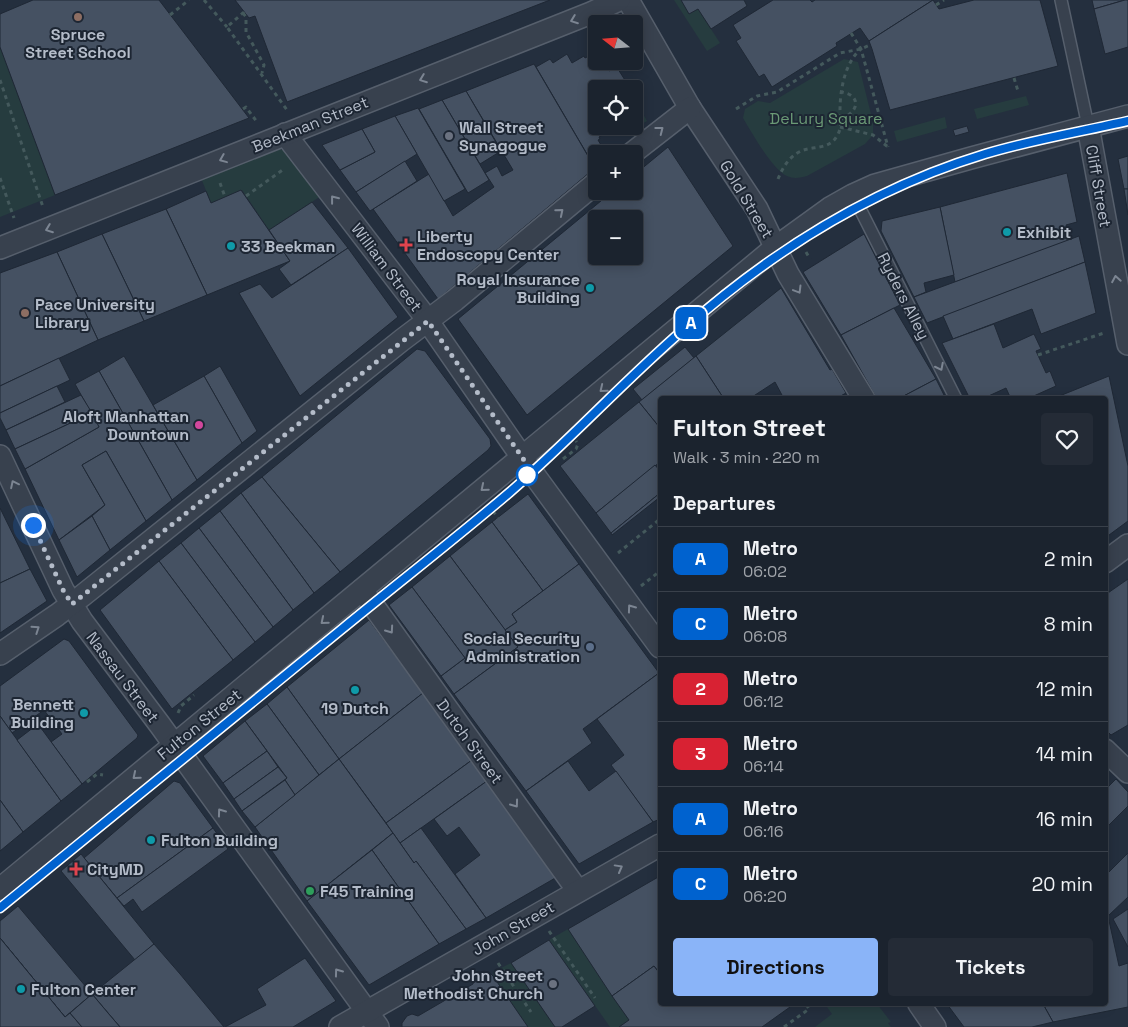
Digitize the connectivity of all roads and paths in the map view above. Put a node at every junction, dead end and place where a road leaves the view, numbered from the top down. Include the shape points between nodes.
1 (189, 0) edge
2 (204, 0) edge
3 (619, 0) edge
4 (628, 0) edge
5 (944, 0) edge
6 (1061, 0) edge
7 (936, 5) dead end
8 (170, 15) dead end
9 (227, 27) junction
10 (851, 33) dead end
11 (870, 45) dead end
12 (861, 49) junction
13 (262, 74) junction
14 (1014, 78) dead end
15 (0, 80) edge
16 (2, 87) junction
17 (0, 92) edge
18 (842, 92) junction
19 (1018, 92) dead end
20 (690, 108) junction
21 (243, 109) dead end
22 (736, 109) dead end
23 (287, 110) dead end
24 (1128, 116) edge
25 (841, 119) junction
26 (257, 122) dead end
27 (1088, 126) junction
28 (840, 127) junction
29 (284, 134) junction
30 (643, 145) edge
31 (287, 167) dead end
32 (0, 178) edge
33 (778, 180) dead end
34 (221, 185) dead end
35 (588, 190) edge
36 (853, 195) junction
37 (246, 196) dead end
38 (226, 197) dead end
39 (43, 207) dead end
40 (14, 218) dead end
41 (776, 247) junction
42 (0, 248) edge
43 (806, 251) dead end
44 (810, 259) dead end
45 (428, 321) junction
46 (1105, 333) dead end
47 (1128, 344) edge
48 (1038, 355) dead end
49 (862, 396) edge
50 (955, 396) edge
51 (576, 441) dead end
52 (0, 456) edge
53 (521, 456) junction
54 (563, 459) dead end
55 (493, 511) dead end
56 (498, 518) dead end
57 (658, 521) edge
58 (1128, 546) edge
59 (623, 549) dead end
60 (1108, 560) edge
61 (658, 572) edge
62 (646, 581) dead end
63 (362, 590) junction
64 (72, 604) junction
65 (658, 644) edge
66 (0, 654) edge
67 (194, 695) dead end
68 (178, 713) dead end
69 (174, 746) junction
70 (1113, 754) edge
71 (1128, 772) edge
72 (104, 776) dead end
73 (87, 782) dead end
74 (658, 846) edge
75 (0, 889) edge
76 (578, 891) junction
77 (553, 938) dead end
78 (501, 968) dead end
79 (595, 998) dead end
80 (807, 1006) edge
81 (920, 1006) edge
82 (531, 1012) dead end
83 (372, 1019) edge
84 (340, 1027) edge
85 (784, 1027) edge
86 (935, 1027) edge

1 - 8 path
2 - 9 path
3 -> 29 street, Beekman Street
4 - 20 street, Gold Street
5 - 7 path
6 - 27 lane, Cliff Street
9 - 13 path
9 - 13 path via 244,12 246,32 264,65
10 - 12 path
11 - 12 path
12 - 18 path via 851,60
12 - 22 path via 840,53 777,92 757,96
12 - 28 path via 888,147 874,135
13 - 23 path
14 - 19 path
15 - 16 path
16 - 17 path
16 - 39 path
18 - 25 path
18 - 25 path via 852,96 855,106 848,116
30 -> 20 street
20 - 41 street, Gold Street via 757,209
21 - 26 path via 246,107
24 - 27 street, Fulton Street
25 - 28 path
27 - 36 street, Fulton Street via 896,178
47 -> 27 street, Cliff Street
28 - 33 path via 835,140 829,145 804,150 791,158
29 -> 42 street, Beekman Street
45 -> 29 street, William Street
31 - 37 path
32 - 40 path
34 - 38 path
45 -> 35 street
36 - 41 street, Fulton Street
36 -> 50 lane, Ryders Alley
41 -> 49 street, Gold Street via 788,274
41 -> 53 street, Fulton Street
43 - 44 path
45 - 53 street, William Street
45 - 64 street
46 - 48 path
51 - 54 path via 576,449
64 -> 52 street, Nassau Street
53 -> 63 street, Fulton Street
65 -> 53 street, William Street
55 - 56 path
57 - 59 path
58 - 60 street
61 - 62 path
63 -> 69 street, Fulton Street
63 -> 76 street, Dutch Street
66 -> 64 street
64 - 69 street, Nassau Street
67 - 68 path
69 -> 75 street, Fulton Street
83 -> 69 street, Nassau Street
70 - 71 street
72 - 73 path via 97,774
76 -> 74 street, John Street
76 - 83 street, John Street
77 - 79 path
78 - 82 path
80 - 85 path via 809,1009
81 - 86 street
83 - 84 street, John Street

